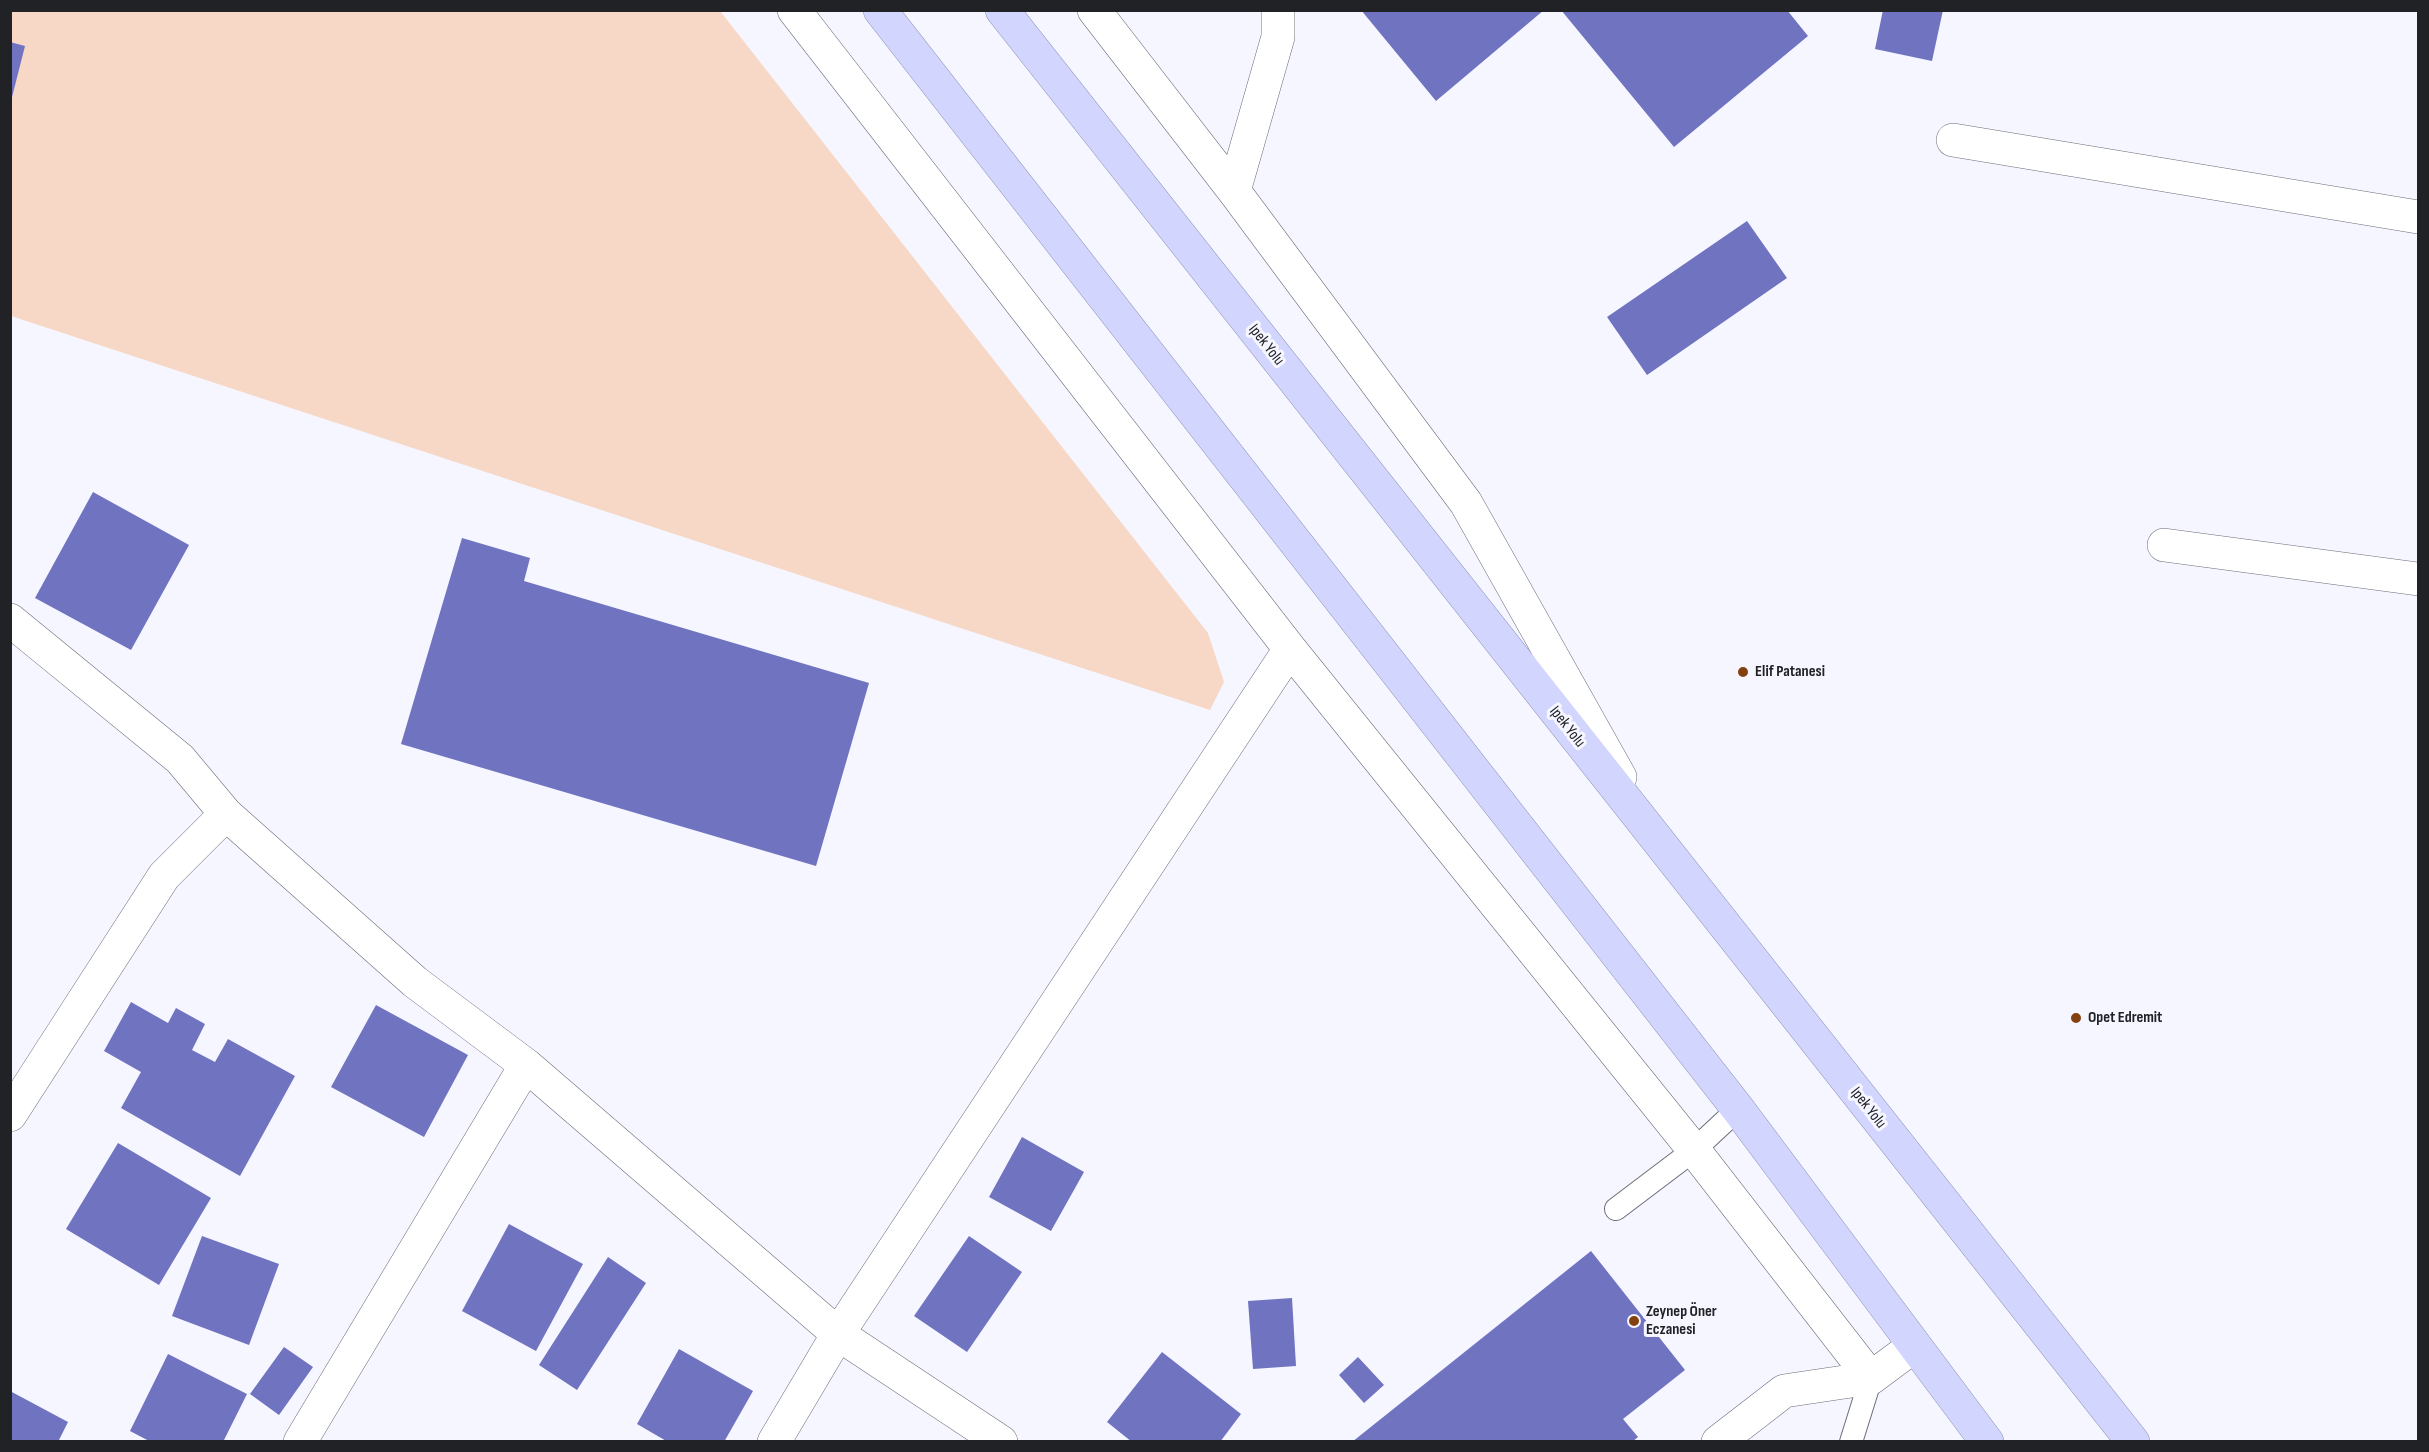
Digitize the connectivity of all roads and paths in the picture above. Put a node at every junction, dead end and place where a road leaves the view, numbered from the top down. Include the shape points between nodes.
1 (794, 10) edge
2 (880, 10) edge
3 (1002, 10) edge
4 (1094, 10) edge
5 (1278, 10) edge
6 (1953, 140) dead end
7 (1234, 191) junction
8 (2418, 217) edge
9 (2164, 545) dead end
10 (2418, 579) edge
11 (10, 620) edge
12 (1290, 649) junction
13 (226, 814) junction
14 (1653, 836) junction
15 (526, 1065) junction
16 (1738, 1109) junction
17 (10, 1115) edge
18 (1694, 1150) junction
19 (1616, 1209) dead end
20 (838, 1334) junction
21 (1914, 1346) junction
22 (1871, 1378) junction
23 (300, 1442) edge
24 (774, 1442) edge
25 (1001, 1442) edge
26 (1718, 1442) edge
27 (1851, 1442) edge
28 (1987, 1442) edge
29 (2133, 1442) edge

1 - 12 street
2 - 16 highway
3 - 14 highway, Ipek Yolu
4 - 7 street
5 - 7 street via 1278,37
6 - 8 street
7 - 14 street via 1466,502
9 - 10 street
11 - 13 street via 180,759
12 - 18 street
12 - 20 street
13 - 15 street via 415,982
13 - 17 street via 164,876
14 - 29 highway, Ipek Yolu
15 - 20 street
15 - 23 street
16 - 18 lane
16 - 21 highway
18 - 19 lane
18 - 22 street
20 - 24 street
20 - 25 street
21 - 22 street
21 - 28 highway
22 - 26 street via 1784,1392
22 - 27 lane

